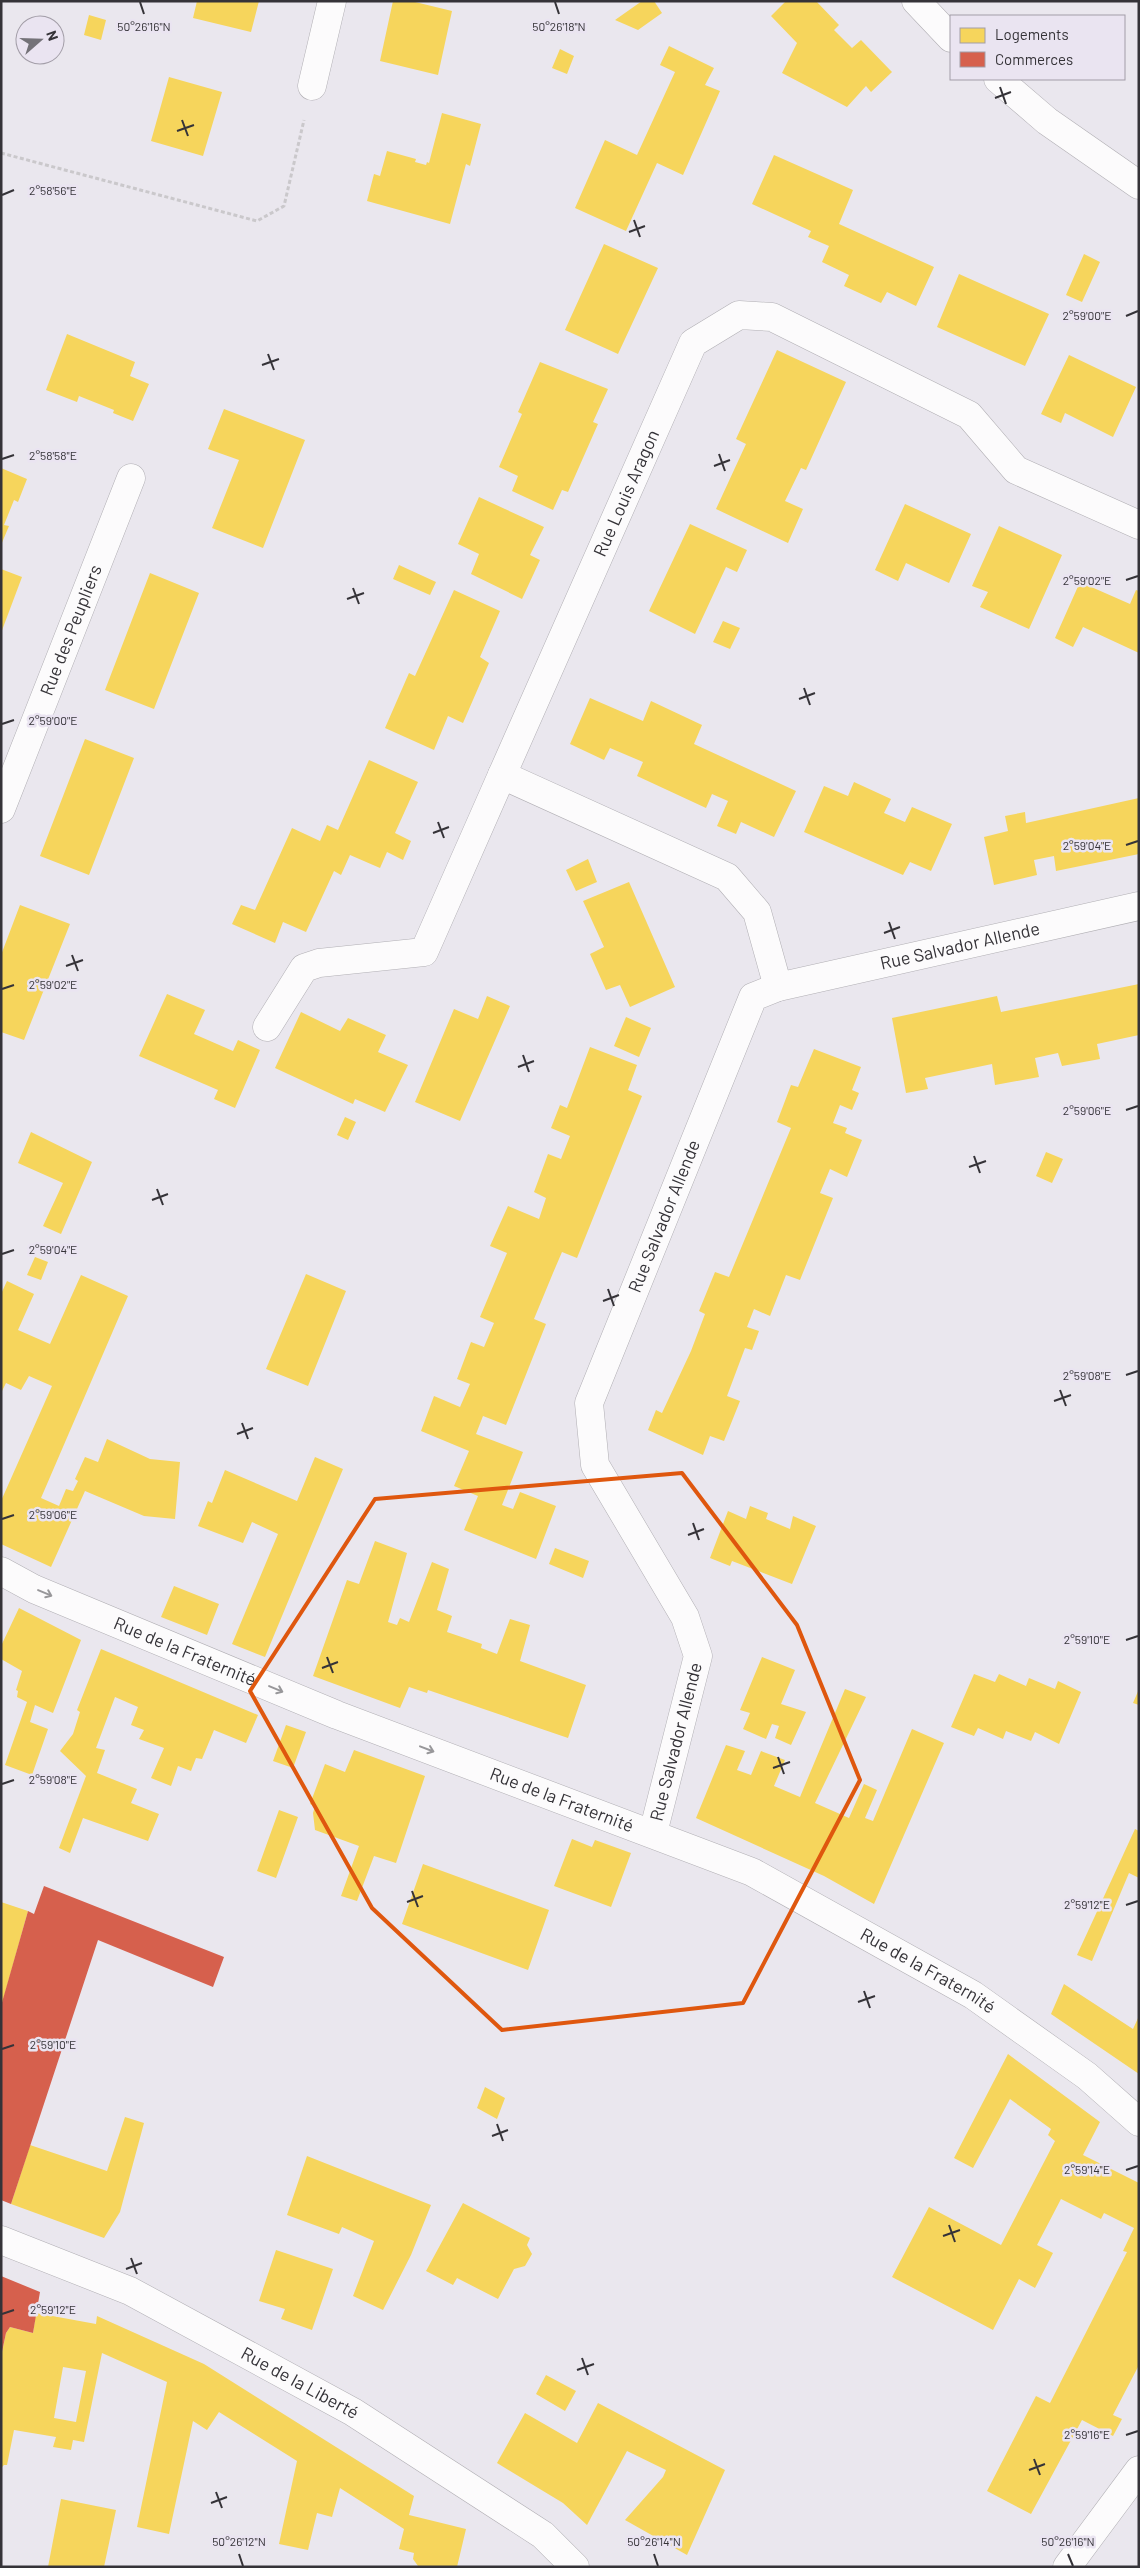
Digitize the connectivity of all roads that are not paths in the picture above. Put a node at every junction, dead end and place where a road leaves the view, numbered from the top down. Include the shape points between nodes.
1 (332, 1) edge
2 (916, 1) edge
3 (950, 37) edge
4 (999, 80) edge
5 (312, 86) road end
6 (1139, 185) edge
7 (131, 478) dead end
8 (1139, 526) edge
9 (502, 774) junction
10 (1, 809) edge
11 (1139, 906) edge
12 (778, 987) junction
13 (266, 1027) dead end
14 (1, 1571) edge
15 (653, 1834) junction
16 (1139, 2122) edge
17 (1, 2240) edge
18 (1139, 2470) edge
19 (1079, 2562) edge
20 (575, 2567) edge

1 - 5 street
2 - 3 street
4 - 6 street via 1047,121
7 - 10 street, Rue des Peupliers
8 - 9 street, Rue Louis Aragon via 1016,470 969,415 772,317 739,315 693,343
9 - 12 street via 727,877 757,912
9 - 13 street, Rue Louis Aragon via 424,952 319,963 304,968
11 - 12 street, Rue Salvador Allende
12 - 15 street, Rue Salvador Allende via 753,997 589,1403 594,1465 685,1617 698,1656
14 -> 15 street, Rue de la Fraternité via 34,1589 337,1715
15 - 16 street, Rue de la Fraternité via 752,1872 973,1994 1087,2076
17 - 20 street, Rue de la Liberté via 130,2291 353,2412 543,2535
18 - 19 street

